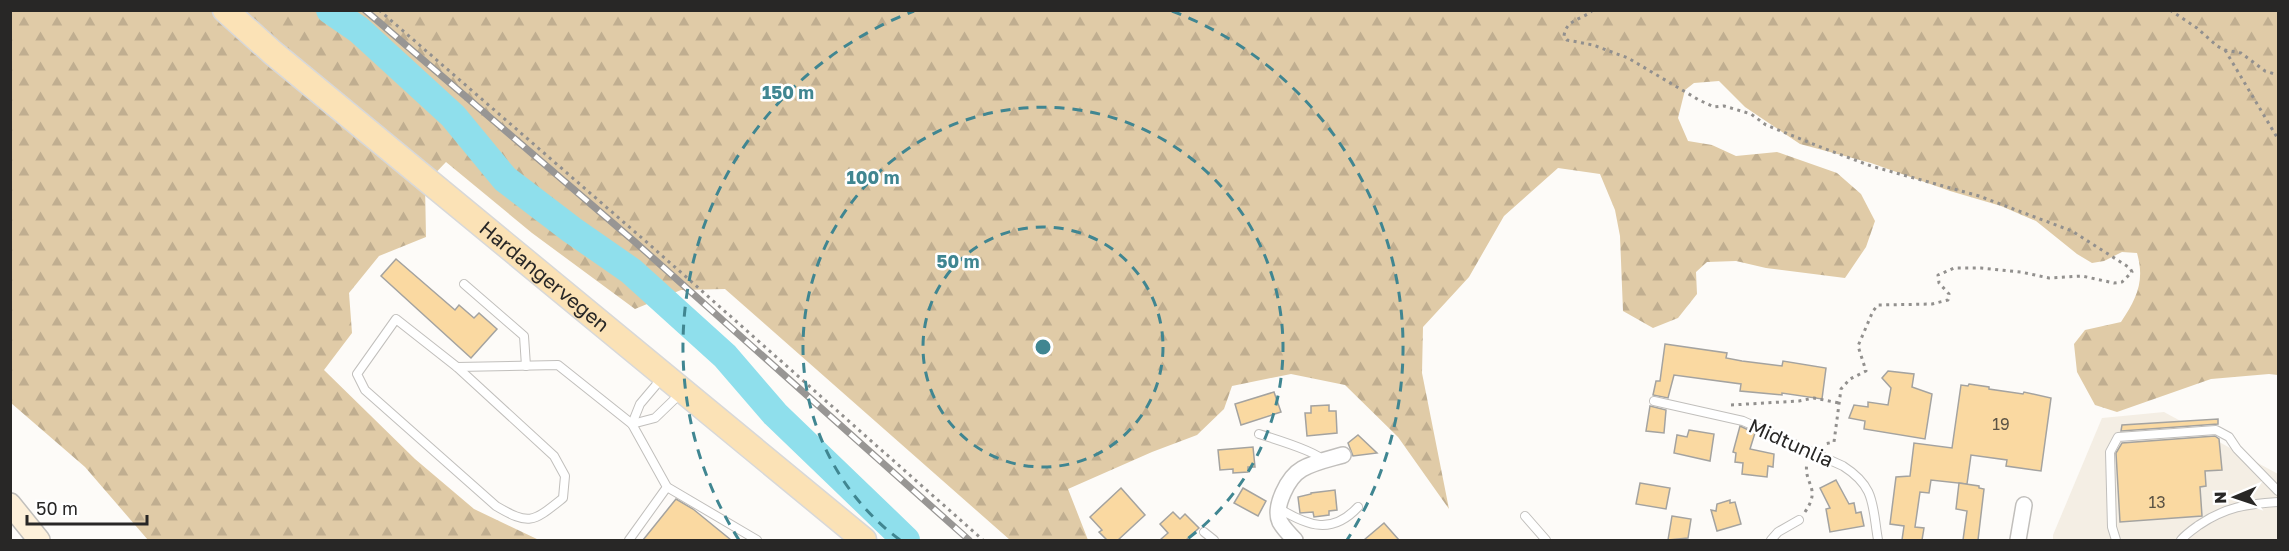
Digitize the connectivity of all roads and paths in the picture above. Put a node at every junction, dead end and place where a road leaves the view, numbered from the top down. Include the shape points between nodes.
1 (225, 10) edge
2 (379, 10) edge
3 (1593, 10) edge
4 (2170, 10) edge
5 (2225, 50) junction
6 (2278, 75) edge
7 (2278, 139) edge
8 (464, 284) dead end
9 (526, 366) junction
10 (458, 367) junction
11 (663, 376) junction
12 (683, 391) junction
13 (1654, 401) dead end
14 (1726, 417) junction
15 (632, 424) junction
16 (1259, 434) dead end
17 (1342, 455) dead end
18 (1323, 460) junction
19 (667, 487) junction
20 (2278, 490) edge
21 (2278, 502) edge
22 (10, 504) edge
23 (2024, 505) dead end
24 (1358, 507) dead end
25 (1280, 509) junction
26 (1525, 516) dead end
27 (1799, 520) dead end
28 (1204, 532) dead end
29 (39, 540) edge
30 (629, 540) edge
31 (756, 540) edge
32 (864, 540) edge
33 (982, 540) edge
34 (1214, 540) edge
35 (1295, 540) edge
36 (1546, 540) edge
37 (1771, 540) edge
38 (1878, 540) edge
39 (2018, 540) edge
40 (2116, 540) edge
41 (2181, 540) edge

1 - 11 main road, Hardangervegen
2 - 33 path
3 - 14 path via 1569,23 1564,36 1567,40 1628,58 1714,107 1738,109 1766,125 1871,166 1979,196 2072,231 2132,272 2122,282 2114,283 2082,276 2049,279 1981,268 1941,272 1937,278 1949,294 1948,300 1875,307 1858,346 1866,371 1841,389 1839,403 1814,398 1731,405
4 - 5 path
5 - 6 path via 2241,53 2265,71
5 - 7 path
8 - 9 lane via 524,336
9 - 10 lane
9 - 15 lane via 558,365
10 - 10 lane via 554,456 565,476 563,498 539,517 519,519 495,506 365,390 357,374 396,319
11 - 12 main road, Hardangervegen
11 - 15 lane via 640,404
12 - 15 lane via 655,418
12 - 32 main road, Hardangervegen
13 - 14 lane, Midtunlia
14 - 38 lane, Midtunlia via 1743,421 1858,476 1872,505
15 - 19 lane
16 - 18 lane via 1287,442
17 - 18 street
18 - 25 street via 1293,475
19 - 30 lane
19 - 31 lane
20 - 40 lane via 2229,437 2216,429 2118,437 2110,452 2112,526
21 - 41 lane via 2228,509
22 - 29 main road
23 - 39 street
24 - 25 lane via 1326,526 1304,523
25 - 35 street via 1280,521
26 - 36 lane
27 - 37 lane
28 - 34 lane

